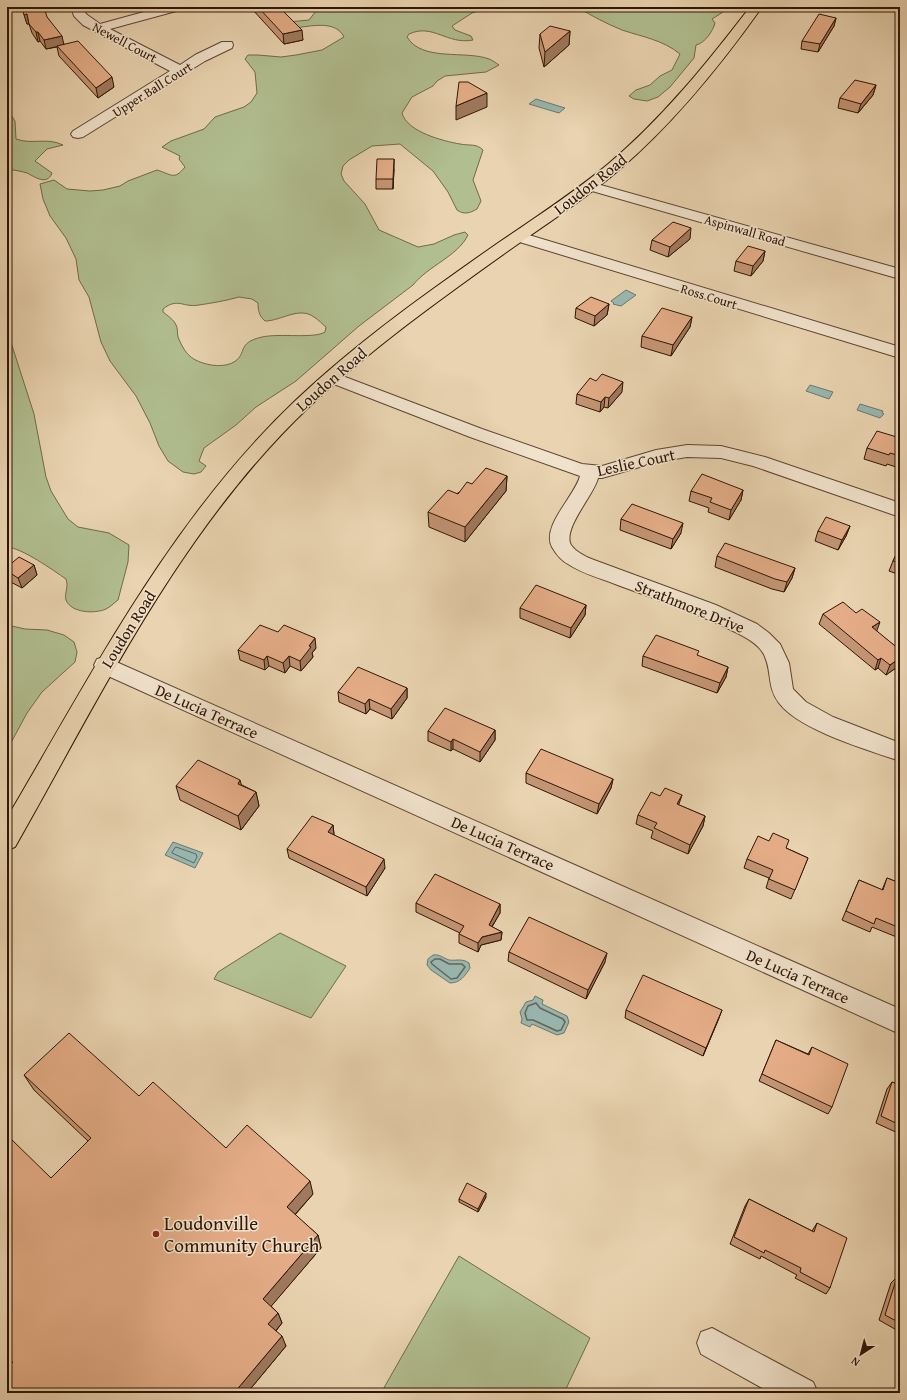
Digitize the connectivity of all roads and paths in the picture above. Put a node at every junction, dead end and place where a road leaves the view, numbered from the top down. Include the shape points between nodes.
1 (77, 7) edge
2 (176, 7) edge
3 (756, 7) edge
4 (98, 28) junction
5 (227, 45) dead end
6 (181, 71) junction
7 (78, 134) dead end
8 (590, 186) junction
9 (519, 237) junction
10 (900, 274) edge
11 (900, 353) edge
12 (332, 377) junction
13 (590, 472) junction
14 (900, 510) edge
15 (105, 665) junction
16 (900, 752) edge
17 (7, 840) edge
18 (900, 1022) edge
19 (712, 1343) dead end
20 (802, 1393) edge

1 - 4 street, Newell Court via 82,18
2 - 4 street
3 - 8 main road, Loudon Road via 675,107 640,144
4 - 6 street, Newell Court
5 - 6 street, Upper Ball Court
6 - 7 street, Upper Ball Court
8 - 9 main road, Loudon Road
8 - 10 street, Aspinwall Road
9 - 11 street, Ross Court
9 - 12 main road, Loudon Road via 363,350
12 - 13 street, Leslie Court via 564,465
12 - 15 main road, Loudon Road via 265,441 209,508 163,572
13 - 14 street, Leslie Court via 606,471 674,453 721,452
13 - 16 street, Strathmore Drive via 586,486 560,533 562,547 570,556 747,628 763,639 773,651 778,661 779,683 789,700 798,708 828,724
15 - 17 main road, Loudon Road
15 - 18 street, De Lucia Terrace
19 - 20 street

